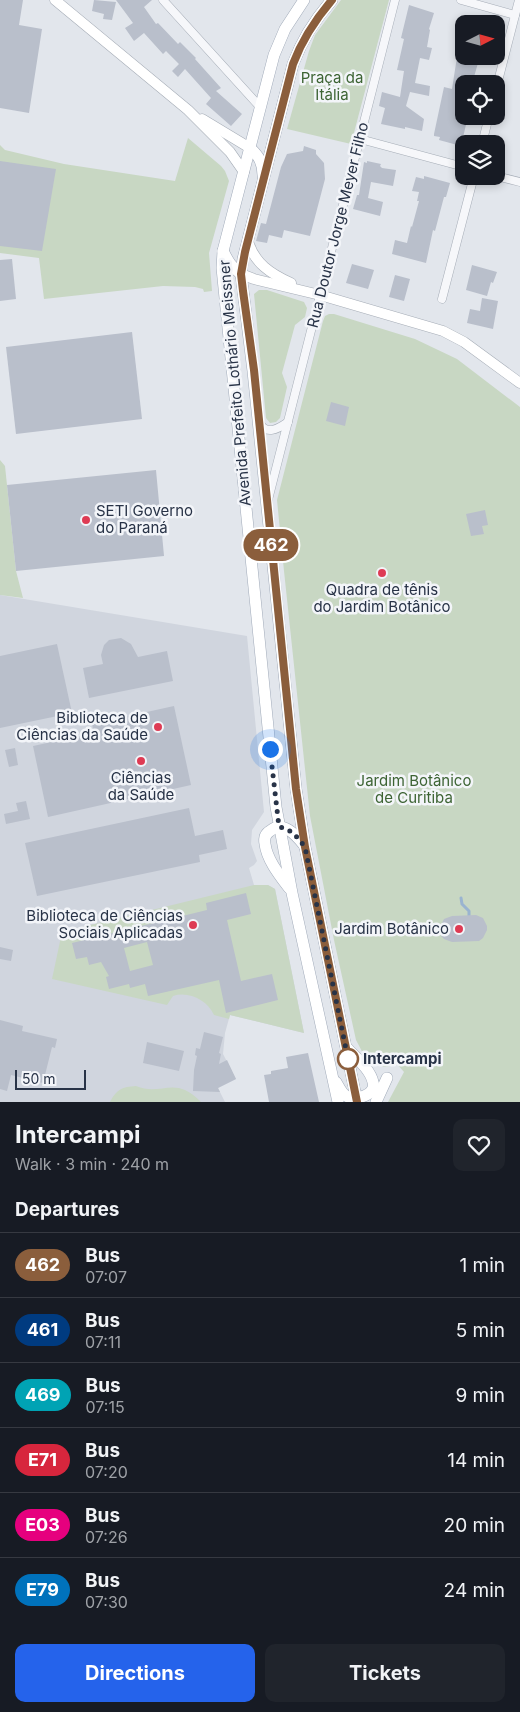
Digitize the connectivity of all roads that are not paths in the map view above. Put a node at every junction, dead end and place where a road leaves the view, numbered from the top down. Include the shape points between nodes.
1 (54, 0) edge
2 (163, 0) edge
3 (304, 0) edge
4 (332, 0) edge
5 (395, 0) edge
6 (460, 0) edge
7 (519, 0) edge
8 (515, 15) junction
9 (500, 75) edge
10 (261, 108) junction
11 (188, 110) junction
12 (360, 139) junction
13 (250, 148) junction
14 (455, 165) edge
15 (244, 172) junction
16 (505, 178) edge
17 (264, 179) junction
18 (520, 182) edge
19 (472, 185) edge
20 (248, 241) junction
21 (223, 251) junction
22 (241, 274) junction
23 (320, 295) junction
24 (442, 300) dead end
25 (492, 363) junction
26 (254, 370) junction
27 (232, 373) junction
28 (520, 383) edge
29 (520, 391) edge
30 (258, 421) junction
31 (288, 422) junction
32 (267, 506) junction
33 (276, 595) junction
34 (255, 597) junction
35 (279, 827) junction
36 (305, 847) junction
37 (292, 893) junction
38 (346, 1047) junction
39 (387, 1078) dead end
40 (333, 1079) junction
41 (356, 1100) edge
42 (338, 1102) edge
43 (376, 1102) edge

1 - 11 main road
2 - 10 street
3 - 10 main road, Avenida Prefeito Lothário Meissner via 279,43
4 - 17 main road, Avenida Prefeito Lothário Meissner via 310,29 298,52
5 - 12 street, Rua Doutor Jorge Meyer Filho
6 - 8 street
7 - 8 street
8 - 9 street
10 - 13 main road, Avenida Prefeito Lothário Meissner
11 - 13 main road
11 - 15 main road via 230,152
12 - 14 street
12 - 23 street, Rua Doutor Jorge Meyer Filho
13 - 15 main road, Avenida Prefeito Lothário Meissner
13 - 17 main road via 261,160
15 - 21 main road, Avenida Prefeito Lothário Meissner
16 - 18 street
17 - 20 main road, Avenida Prefeito Lothário Meissner
19 - 24 street
20 - 22 main road, Avenida Prefeito Lothário Meissner
20 - 23 main road via 255,258 266,269
21 - 22 main road via 234,270
21 - 27 main road, Avenida Prefeito Lothário Meissner
22 - 23 main road
22 - 26 main road, Avenida Prefeito Lothário Meissner
23 - 25 main road via 443,331
23 - 31 street, Rua Doutor Jorge Meyer Filho
25 - 28 main road
25 - 29 main road
26 - 27 main road
26 - 30 main road, Avenida Prefeito Lothário Meissner
27 - 34 main road, Avenida Prefeito Lothário Meissner
30 - 31 street via 266,430 280,428
30 - 32 main road, Avenida Prefeito Lothário Meissner
31 - 32 street, Rua Doutor Jorge Meyer Filho
32 - 33 main road, Avenida Prefeito Lothário Meissner
33 - 34 main road
33 - 36 main road, Avenida Prefeito Lothário Meissner
34 - 35 main road, Avenida Prefeito Lothário Meissner
35 - 36 main road via 294,833
35 - 37 main road, Avenida Prefeito Lothário Meissner
35 - 37 main road via 266,833 264,842 274,866
36 - 38 main road, Avenida Prefeito Lothário Meissner
37 - 40 main road, Avenida Prefeito Lothário Meissner
38 - 41 main road, Avenida Prefeito Lothário Meissner
38 - 41 main road via 366,1069 374,1084 370,1094
39 - 43 main road
40 - 41 main road via 344,1095
40 - 42 main road, Avenida Prefeito Lothário Meissner

